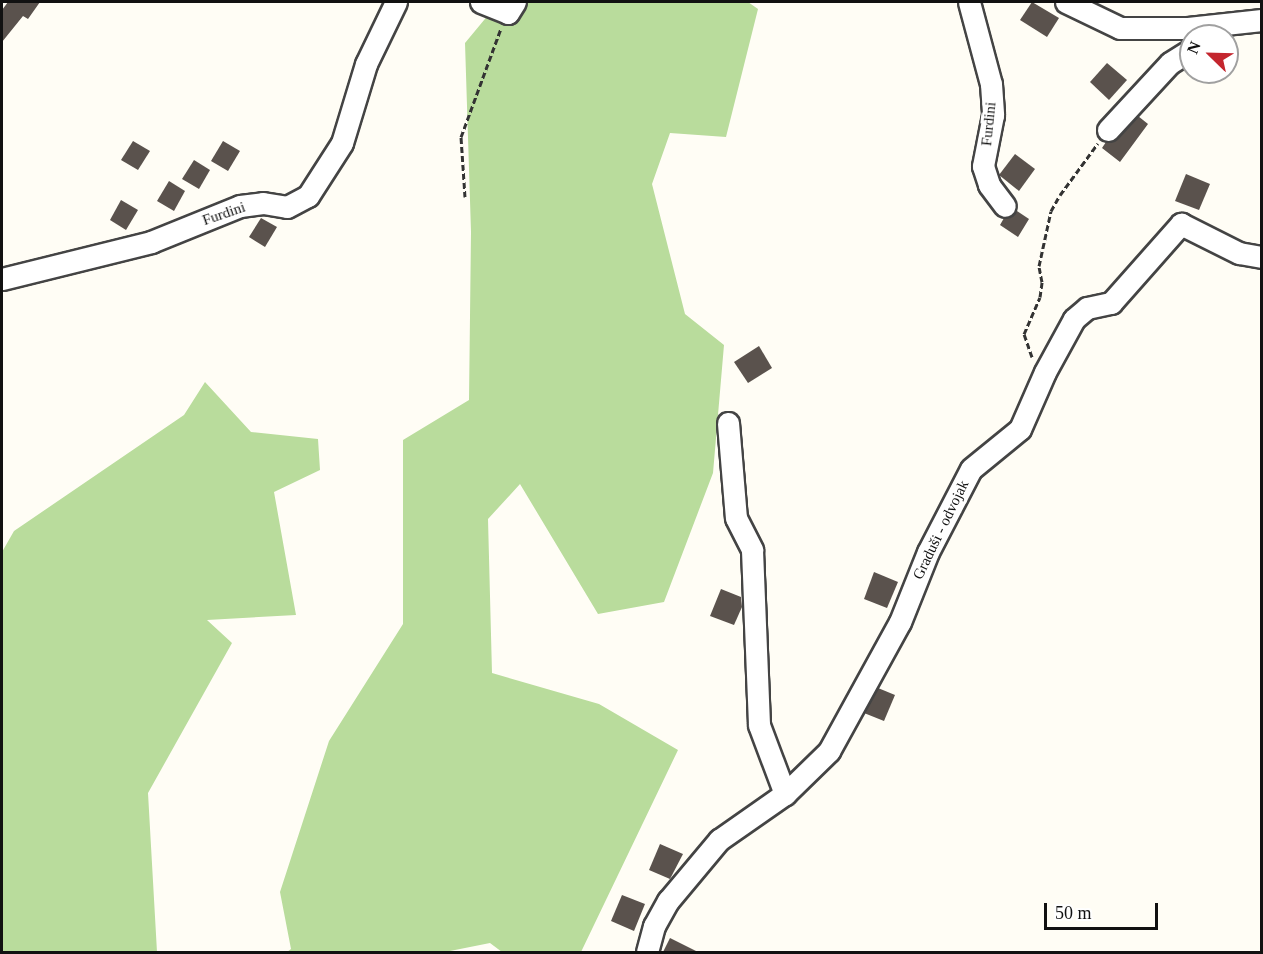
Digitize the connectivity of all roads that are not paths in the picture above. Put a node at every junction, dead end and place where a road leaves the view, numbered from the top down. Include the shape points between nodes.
1 (396, 2) edge
2 (481, 2) edge
3 (969, 2) edge
4 (1066, 2) edge
5 (511, 7) edge
6 (1262, 22) edge
7 (1239, 29) edge
8 (1179, 57) edge
9 (1108, 130) road end
10 (1005, 207) dead end
11 (1262, 257) edge
12 (2, 279) edge
13 (728, 423) dead end
14 (785, 794) junction
15 (647, 952) edge

1 - 12 street, Furdini via 366,64 342,143 308,196 287,207 263,203 240,206 151,242
2 - 5 street
3 - 10 street, Furdini via 991,84 993,115 983,166 989,185
4 - 6 street via 1120,28
6 - 7 street
8 - 9 street
11 - 14 street, Graduši - odvojak via 1239,253 1180,224 1111,303 1088,308 1074,319 1020,429 971,469 928,552 900,622 829,750
13 - 14 street via 736,518 752,550 759,725
14 - 15 street, Graduši - odvojak via 719,840 668,901 654,926

